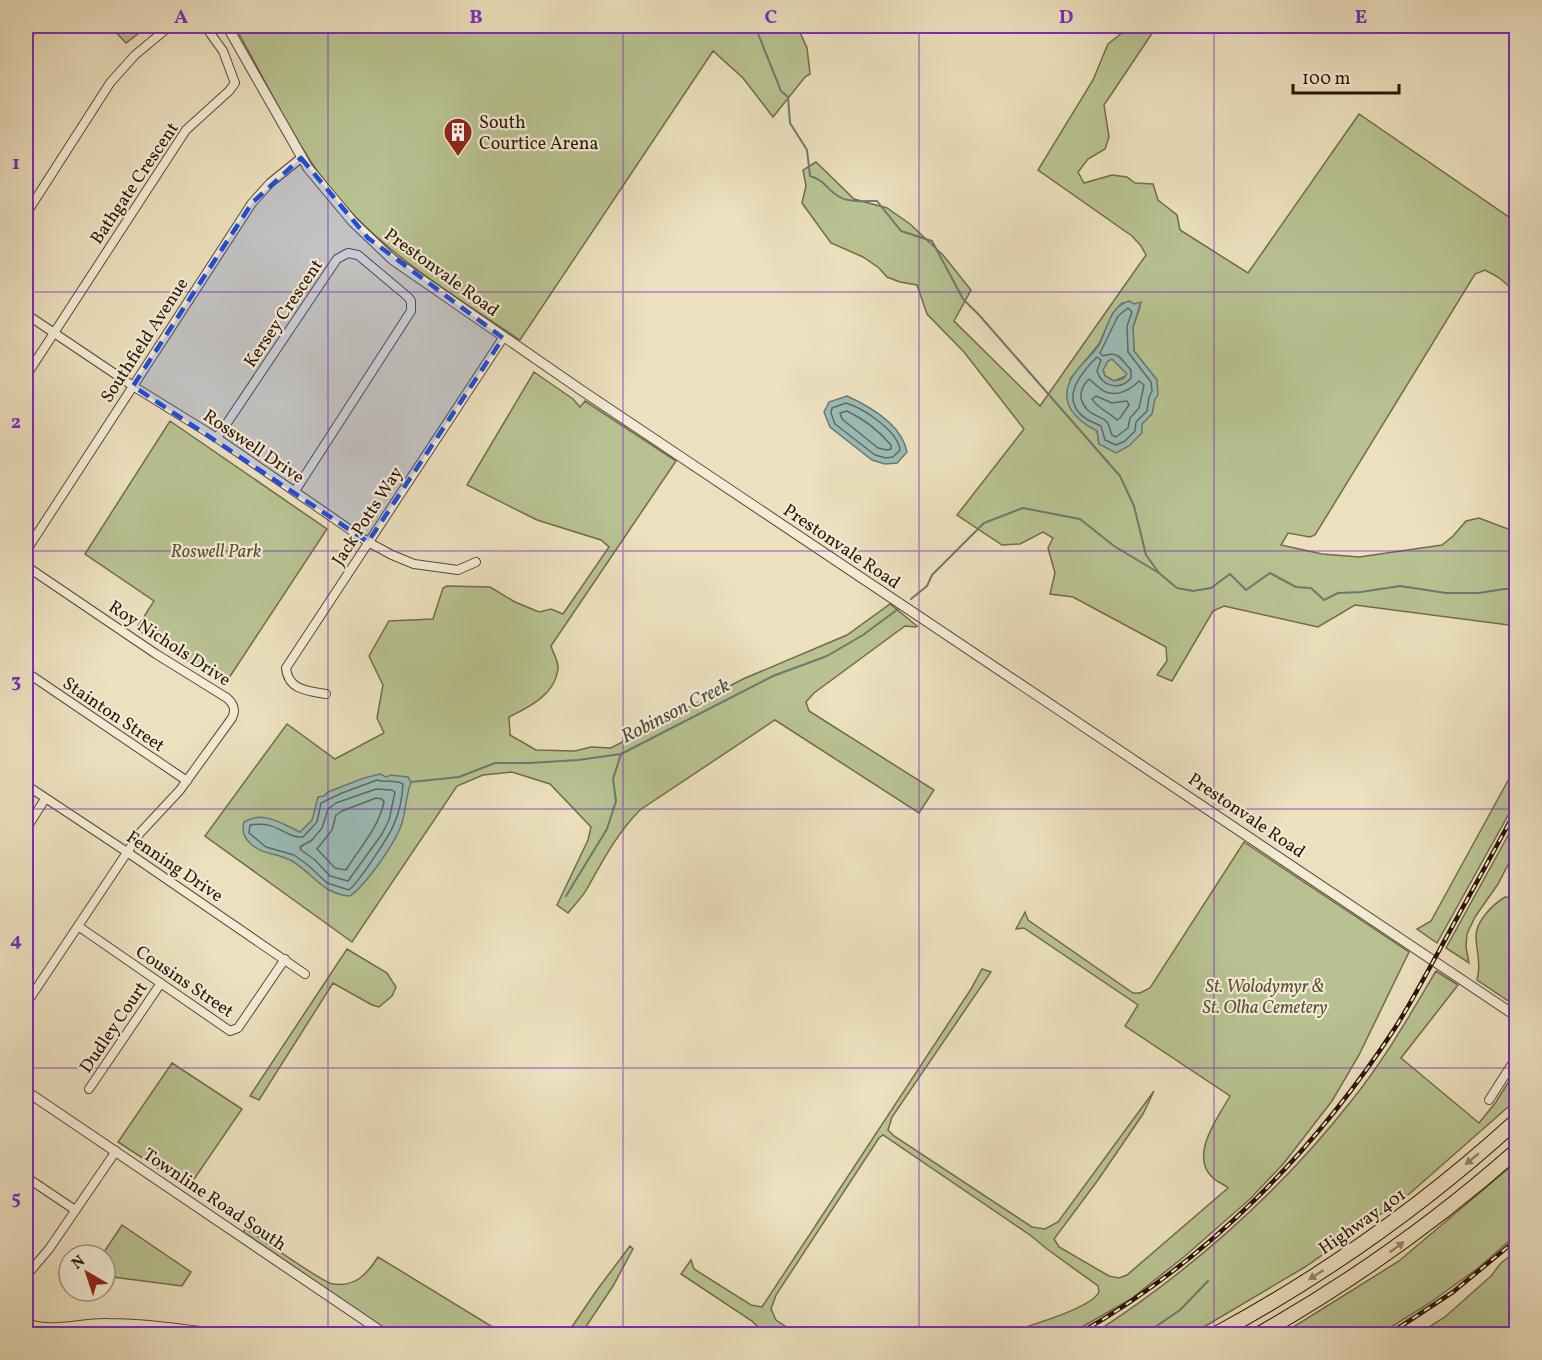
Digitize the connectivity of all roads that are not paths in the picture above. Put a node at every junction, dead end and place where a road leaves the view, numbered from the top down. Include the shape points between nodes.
1 (35, 26) edge
2 (170, 26) edge
3 (205, 26) edge
4 (227, 26) edge
5 (26, 37) edge
6 (301, 158) junction
7 (26, 214) edge
8 (26, 314) edge
9 (53, 333) junction
10 (503, 338) junction
11 (26, 376) edge
12 (133, 386) junction
13 (217, 438) junction
14 (295, 491) junction
15 (368, 542) junction
16 (26, 551) edge
17 (476, 562) dead end
18 (26, 566) edge
19 (26, 672) edge
20 (326, 694) dead end
21 (187, 781) junction
22 (26, 785) edge
23 (45, 799) junction
24 (26, 829) edge
25 (127, 852) junction
26 (78, 926) junction
27 (285, 959) junction
28 (305, 974) dead end
29 (161, 983) junction
30 (26, 1004) edge
31 (1516, 1016) edge
32 (1516, 1058) edge
33 (89, 1089) dead end
34 (26, 1091) edge
35 (1490, 1100) dead end
36 (1516, 1121) edge
37 (116, 1151) junction
38 (1516, 1151) edge
39 (26, 1177) edge
40 (75, 1210) junction
41 (26, 1276) edge
42 (26, 1323) edge
43 (372, 1326) junction
44 (223, 1335) edge
45 (367, 1335) edge
46 (385, 1335) edge
47 (1216, 1335) edge
48 (1260, 1335) edge

1 - 5 street
2 - 7 street via 135,55 110,83
3 - 9 street, Bathgate Crescent via 223,51 235,83 186,130
4 - 6 street, Prestonvale Road
6 - 10 street, Prestonvale Road via 376,245
6 - 12 street, Southfield Avenue via 252,203
8 - 9 street, Rosswell Drive
9 - 11 street
9 - 12 street, Rosswell Drive
10 - 15 street, Jack Potts Way
10 - 31 street, Prestonvale Road
12 - 13 street, Rosswell Drive
12 - 16 street, Southfield Avenue
13 - 14 street, Rosswell Drive
13 - 14 street, Kersey Crescent via 337,260 348,252 358,255 408,297 411,311
14 - 15 street, Rosswell Drive
15 - 17 street, Rosswell Drive via 414,564 458,570
15 - 20 street, Jack Potts Way via 286,668 294,685 304,691
18 - 21 street, Roy Nichols Drive via 233,704 232,718
19 - 21 street, Stainton Street
21 - 25 street, Roy Nichols Drive
22 - 23 street, Fenning Drive
23 - 24 street
23 - 25 street, Fenning Drive
25 - 26 street, Roy Nichols Drive
25 - 27 street, Fenning Drive
26 - 29 street, Cousins Street
26 - 30 street, Roy Nichols Drive
27 - 28 street, Fenning Drive
27 - 29 street, Cousins Street via 238,1028 230,1031
29 - 33 street, Dudley Court
32 - 35 street
34 - 37 street, Townline Road South
36 -> 47 highway, Highway 401 via 1380,1233
37 - 40 street
37 - 43 street, Townline Road South
48 -> 38 highway via 1370,1266 1479,1184
39 - 40 street
40 - 41 street
42 - 44 street via 56,1328 106,1323 151,1325
43 - 45 street
43 - 46 street, Townline Road South

